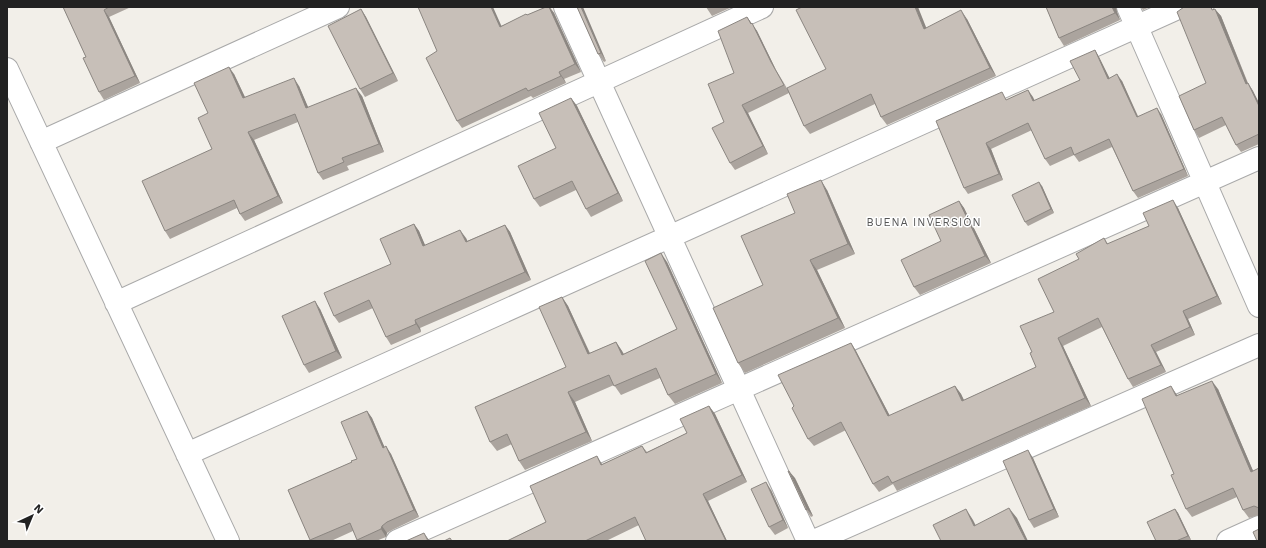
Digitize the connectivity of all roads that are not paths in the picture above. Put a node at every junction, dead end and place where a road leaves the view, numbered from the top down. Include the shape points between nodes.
1 (338, 7) edge
2 (565, 7) edge
3 (762, 7) edge
4 (1180, 7) edge
5 (1132, 17) edge
6 (7, 69) edge
7 (599, 82) junction
8 (41, 142) junction
9 (1259, 158) edge
10 (1205, 182) junction
11 (669, 237) junction
12 (116, 303) junction
13 (1259, 306) edge
14 (1259, 345) edge
15 (739, 389) junction
16 (187, 454) junction
17 (1259, 527) edge
18 (228, 541) edge
19 (397, 541) edge
20 (808, 541) edge
21 (814, 541) edge
22 (1228, 541) edge

1 - 8 street
2 - 7 street
3 - 7 street
4 - 5 street
5 - 10 street
5 - 11 street
6 - 8 street
7 - 11 street
7 - 12 street
8 - 12 street
9 - 10 street
10 - 13 street
10 - 15 street
11 - 15 street
11 - 16 street
12 - 16 street
14 - 21 street
15 - 19 street
15 - 20 street
16 - 18 street
17 - 22 street

